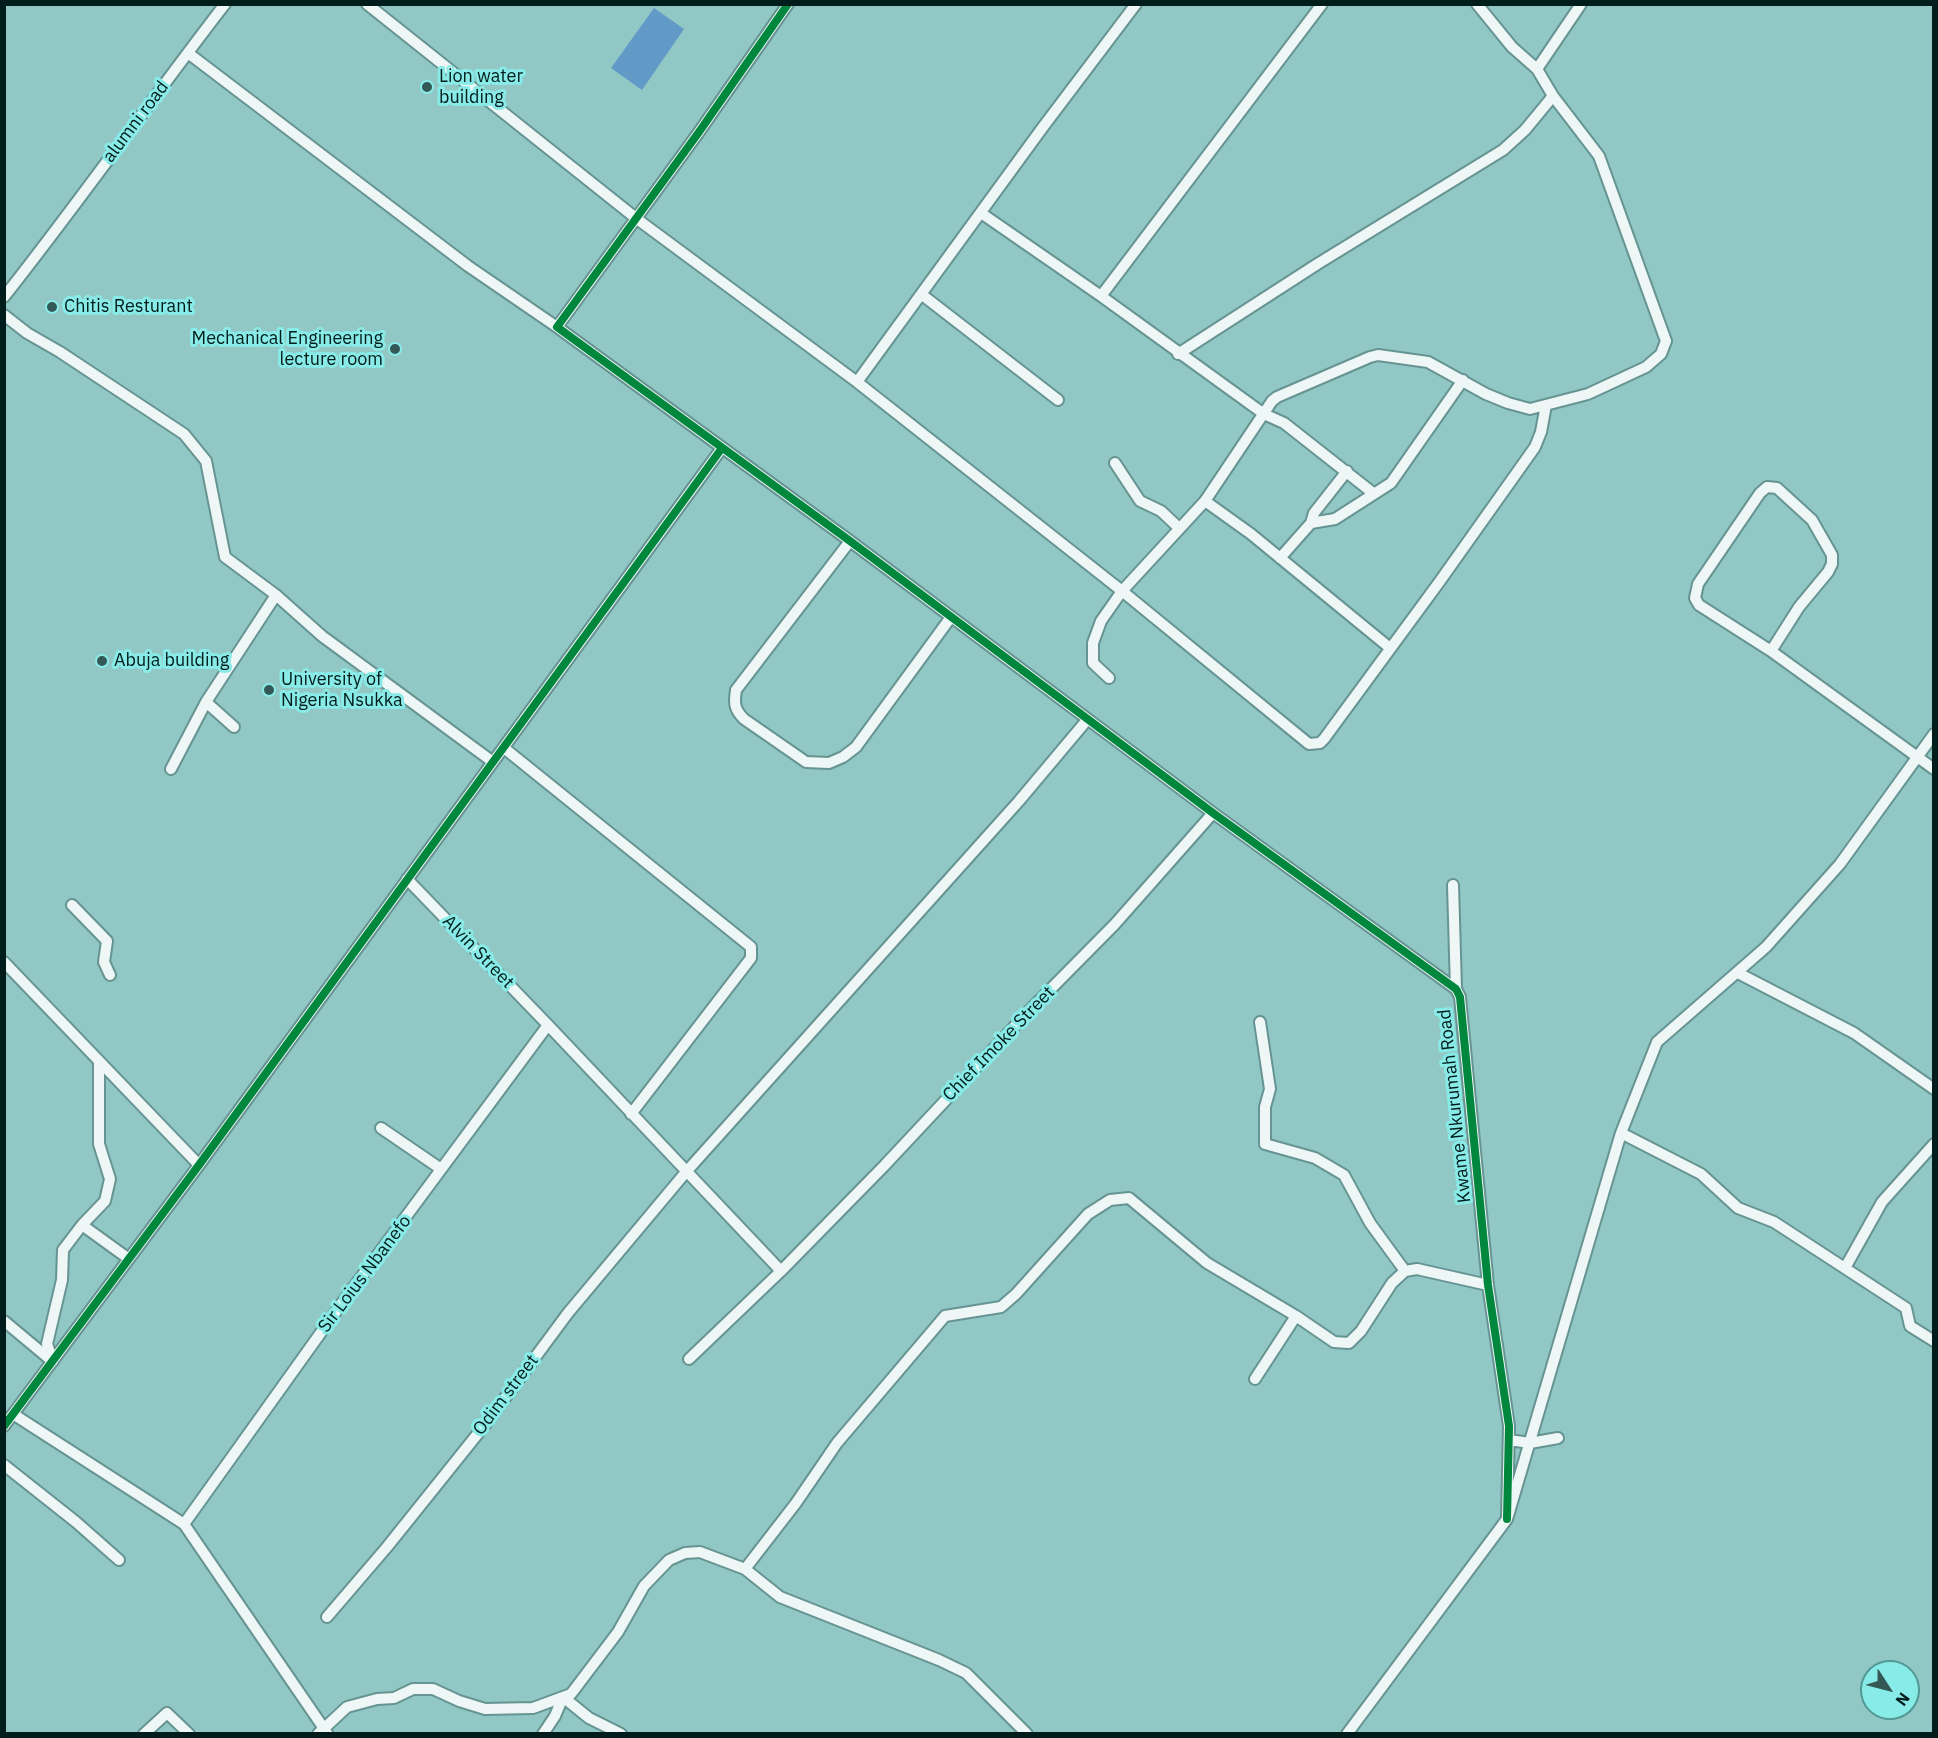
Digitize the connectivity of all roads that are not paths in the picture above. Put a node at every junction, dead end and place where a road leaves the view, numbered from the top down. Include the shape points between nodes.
1 (225, 4) edge
2 (367, 4) edge
3 (788, 4) edge
4 (1136, 4) edge
5 (1322, 4) edge
6 (1476, 4) edge
7 (1581, 4) edge
8 (188, 53) junction
9 (1537, 69) junction
10 (1553, 96) junction
11 (981, 213) junction
12 (637, 219) junction
13 (921, 294) junction
14 (1101, 296) junction
15 (4, 297) edge
16 (4, 315) edge
17 (557, 327) junction
18 (1178, 354) junction
19 (1463, 380) junction
20 (857, 382) junction
21 (1058, 400) dead end
22 (1546, 405) junction
23 (1264, 414) junction
24 (722, 448) junction
25 (1115, 463) dead end
26 (1347, 471) junction
27 (1373, 494) junction
28 (1205, 501) junction
29 (1311, 523) junction
30 (1179, 528) junction
31 (850, 541) junction
32 (1280, 558) junction
33 (1122, 591) junction
34 (276, 595) junction
35 (951, 617) junction
36 (1390, 648) junction
37 (1771, 651) junction
38 (1109, 678) dead end
39 (206, 702) junction
40 (1087, 720) junction
41 (234, 727) dead end
42 (1934, 734) edge
43 (504, 748) junction
44 (1917, 756) junction
45 (493, 762) junction
46 (171, 769) dead end
47 (1934, 769) edge
48 (1213, 813) junction
49 (407, 879) junction
50 (1453, 885) dead end
51 (72, 905) dead end
52 (4, 962) edge
53 (1738, 973) junction
54 (110, 975) dead end
55 (1456, 989) junction
56 (1260, 1022) dead end
57 (548, 1025) junction
58 (99, 1062) junction
59 (1934, 1089) edge
60 (631, 1114) junction
61 (381, 1128) dead end
62 (1621, 1133) junction
63 (1934, 1144) edge
64 (198, 1165) junction
65 (441, 1169) junction
66 (686, 1172) junction
67 (82, 1225) junction
68 (129, 1259) junction
69 (1845, 1268) junction
70 (1405, 1270) junction
71 (781, 1271) junction
72 (1488, 1286) junction
73 (1296, 1316) junction
74 (4, 1321) edge
75 (1934, 1341) edge
76 (688, 1359) dead end
77 (53, 1361) junction
78 (1255, 1379) dead end
79 (13, 1414) junction
80 (4, 1426) edge
81 (1558, 1438) dead end
82 (1509, 1440) junction
83 (1530, 1443) junction
84 (4, 1464) edge
85 (1507, 1519) junction
86 (184, 1524) junction
87 (119, 1560) dead end
88 (745, 1569) junction
89 (327, 1617) dead end
90 (563, 1697) junction
91 (323, 1732) edge
92 (144, 1734) edge
93 (189, 1734) edge
94 (543, 1734) edge
95 (621, 1734) edge
96 (1027, 1734) edge
97 (1347, 1734) edge

1 - 8 street, alumni road
2 - 12 street
3 - 12 street
4 - 11 street
5 - 14 street
6 - 9 street via 1512,47
7 - 9 street
8 - 15 street, alumni road
8 - 17 street, Kwame Nkurumah Road via 468,266
9 - 10 street
10 - 18 street via 1503,150
10 - 22 street via 1599,156 1666,341 1661,354 1646,367 1588,394
11 - 13 street
11 - 14 street
12 - 17 street
12 - 20 street
13 - 20 street
13 - 21 street
14 - 18 street
16 - 34 street via 184,434 206,461 225,556
17 - 24 street, Kwame Nkurumah Road
18 - 23 street
19 - 22 street via 1508,403 1530,409
19 - 23 street via 1428,362 1378,355 1277,397
19 - 27 street via 1400,472
20 - 33 street
22 - 36 street via 1535,447
23 - 26 street via 1284,423
23 - 28 street
24 - 31 street, Kwame Nkurumah Road
24 - 43 street
25 - 30 street via 1140,501 1161,511
26 - 27 street
26 - 29 street via 1314,513
27 - 29 street via 1335,519
28 - 30 street
28 - 32 street
29 - 32 street
30 - 33 street
31 - 35 street, Kwame Nkurumah Road
31 - 35 street via 736,690 734,703 744,718 806,762 829,764 856,747
32 - 36 street
33 - 36 street via 1309,744 1324,739
33 - 38 street via 1101,621 1094,643 1092,663
34 - 39 street
34 - 45 street via 322,636
35 - 40 street, Kwame Nkurumah Road
37 - 37 street via 1695,598 1698,584 1767,487 1777,488 1812,520 1832,555 1828,572 1798,607
37 - 44 street
39 - 41 street
39 - 46 street
40 - 48 street, Kwame Nkurumah Road
40 - 66 street, Odim street
42 - 44 street
43 - 45 street
43 - 60 street via 751,947 751,958
44 - 47 street
44 - 53 street via 1840,864
45 - 49 street
48 - 55 street, Kwame Nkurumah Road
48 - 71 street, Chief Imoke Street via 1115,924
49 - 57 street, Alvin Street
49 - 64 street
50 - 55 street
51 - 54 street via 107,942 104,962
52 - 58 street
53 - 59 street via 1854,1033
53 - 62 street via 1657,1042
55 - 72 street, Kwame Nkurumah Road via 1460,997
56 - 70 street via 1270,1089 1265,1107 1265,1144 1315,1158 1344,1175 1370,1223
57 - 60 street, Alvin Street
57 - 65 street, Sir Loius Nbanefo
58 - 64 street
58 - 67 street via 99,1144 110,1179 105,1201
60 - 66 street, Alvin Street
61 - 65 street
62 - 69 street via 1701,1174 1738,1208 1774,1222
62 - 83 street
63 - 69 street via 1882,1202
64 - 68 street
65 - 86 street, Sir Loius Nbanefo
66 - 71 street, Alvin Street
66 - 89 street, Odim street via 568,1313 488,1421
67 - 68 street
67 - 77 street via 63,1250 62,1280 47,1344
68 - 77 street
69 - 75 street via 1906,1308 1910,1326
70 - 72 street via 1417,1269
70 - 73 street via 1349,1343 1334,1342
71 - 76 street, Chief Imoke Street
72 - 82 street, Kwame Nkurumah Road
73 - 78 street
73 - 88 street via 1207,1263 1129,1198 1110,1200 1088,1214 1001,1307 945,1316 837,1443
74 - 77 street
77 - 79 street
79 - 80 street
79 - 86 street
81 - 83 street
82 - 83 street
82 - 85 street, Kwame Nkurumah Road
83 - 85 street
84 - 87 street
85 - 97 street
86 - 91 street
88 - 90 street via 700,1552 669,1560 644,1586 618,1632 581,1682
88 - 96 street via 780,1597 966,1673
90 - 91 street via 533,1708 485,1709 433,1689 413,1689 394,1698 347,1707
90 - 94 street
90 - 95 street via 589,1718
92 - 93 street via 167,1713

